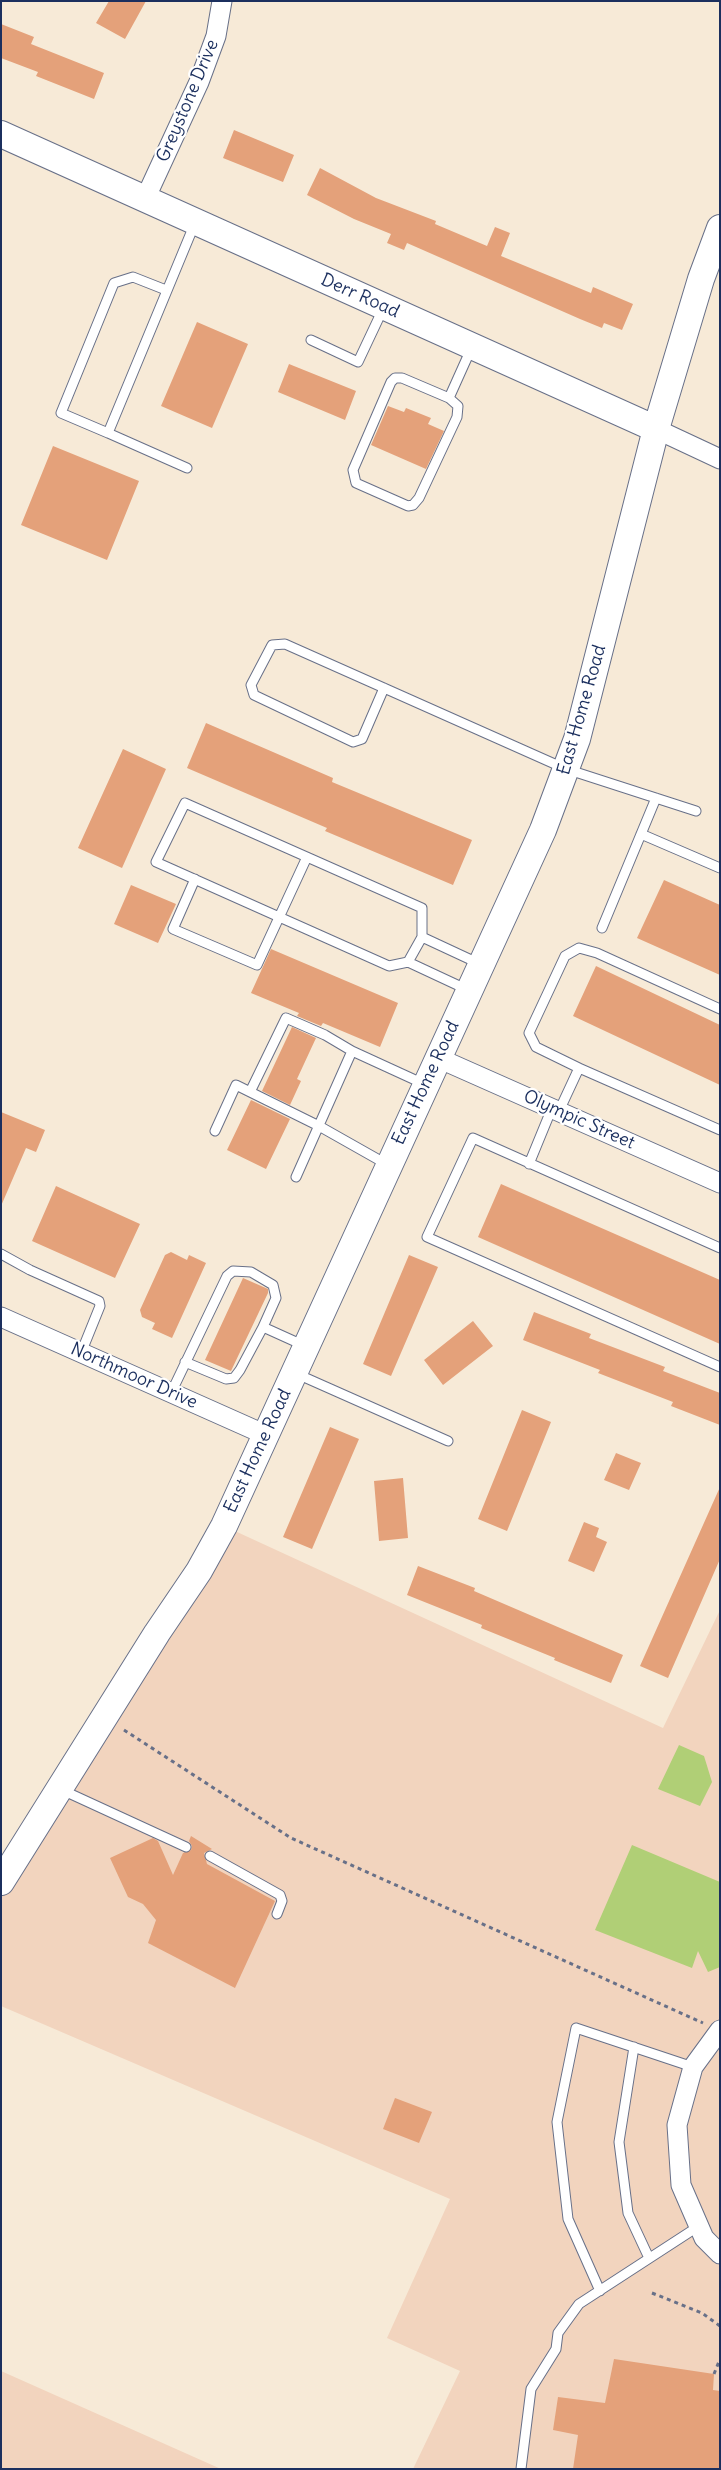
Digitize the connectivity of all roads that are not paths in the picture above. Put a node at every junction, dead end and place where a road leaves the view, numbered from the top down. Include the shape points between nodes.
1 (222, 1) edge
2 (1, 134) edge
3 (145, 199) junction
4 (195, 223) junction
5 (720, 228) edge
6 (166, 290) junction
7 (384, 307) junction
8 (311, 340) dead end
9 (472, 346) junction
10 (449, 398) junction
11 (656, 429) junction
12 (108, 433) junction
13 (720, 459) edge
14 (187, 468) dead end
15 (384, 688) junction
16 (566, 770) junction
17 (656, 798) junction
18 (696, 811) dead end
19 (641, 834) junction
20 (307, 857) junction
21 (720, 868) edge
22 (194, 879) junction
23 (280, 917) junction
24 (602, 928) dead end
25 (422, 937) junction
26 (408, 962) junction
27 (481, 964) junction
28 (469, 991) junction
29 (720, 1009) edge
30 (352, 1051) junction
31 (438, 1058) junction
32 (579, 1068) junction
33 (426, 1085) junction
34 (250, 1092) junction
35 (556, 1110) junction
36 (319, 1126) junction
37 (720, 1130) edge
38 (215, 1131) dead end
39 (529, 1164) junction
40 (388, 1166) junction
41 (296, 1176) dead end
42 (720, 1182) edge
43 (720, 1248) edge
44 (1, 1254) edge
45 (1, 1317) edge
46 (263, 1327) junction
47 (306, 1347) junction
48 (81, 1352) junction
49 (186, 1362) junction
50 (720, 1367) edge
51 (294, 1373) junction
52 (171, 1393) junction
53 (266, 1436) junction
54 (448, 1441) dead end
55 (60, 1788) junction
56 (186, 1847) dead end
57 (210, 1856) dead end
58 (1, 1882) edge
59 (277, 1914) dead end
60 (715, 2028) edge
61 (634, 2047) junction
62 (693, 2067) junction
63 (699, 2226) junction
64 (720, 2254) edge
65 (649, 2258) junction
66 (600, 2291) junction
67 (521, 2469) edge

1 - 3 street, Greystone Drive via 216,36 199,82
2 - 3 street, Derr Road
3 - 4 street, Derr Road
4 - 6 lane
4 - 7 street, Derr Road
5 - 11 street, East Home Road via 701,279
6 - 12 lane
6 - 12 lane via 133,277 114,283 61,413
7 - 8 lane via 358,362
7 - 9 street, Derr Road
9 - 10 lane
9 - 11 street, Derr Road
10 - 10 lane via 395,378 353,470 356,483 413,506 457,417 458,406
11 - 13 street, Derr Road
11 - 16 street, East Home Road via 590,691
12 - 14 lane
15 - 15 lane via 285,644 272,645 251,685 254,695 353,742 362,739
15 - 16 lane
16 - 17 lane
16 - 27 street, East Home Road via 543,830
17 - 18 lane
17 - 19 lane
19 - 21 lane
19 - 24 lane
20 - 22 lane via 185,803 156,862
20 - 23 lane
20 - 25 lane via 422,908
22 - 23 lane
22 - 23 lane via 173,930 257,965
23 - 26 lane via 390,966
25 - 26 lane
25 - 27 lane
26 - 28 lane
27 - 28 street, East Home Road
28 - 31 street, East Home Road
29 - 32 lane via 597,953 579,948 565,956 529,1033 536,1047
30 - 33 lane
30 - 34 lane via 286,1018
30 - 36 lane
31 - 33 street, East Home Road
31 - 35 street, Olympic Street
32 - 35 lane
32 - 37 lane
33 - 40 street, East Home Road
34 - 36 lane
34 - 38 lane via 236,1085
35 - 39 lane
35 - 42 street, Olympic Street
36 - 40 lane
36 - 41 lane
39 - 43 lane
39 - 50 lane via 473,1138 427,1237
40 - 47 street, East Home Road
44 - 48 lane via 99,1301 100,1306
45 - 48 street, Northmoor Drive
46 - 47 lane
46 - 49 lane via 234,1378 226,1379
46 - 49 lane via 276,1298 273,1285 251,1272 234,1271 227,1276
47 - 51 street, East Home Road
48 - 52 street, Northmoor Drive
49 - 52 lane
51 - 53 street, East Home Road
51 - 54 lane
52 - 53 street, Northmoor Drive
53 - 55 street, East Home Road via 224,1526 198,1572
55 - 56 lane
55 - 58 street, East Home Road
57 - 59 lane via 280,1895 282,1901
60 - 62 street
61 - 62 lane
61 - 65 lane via 619,2142 628,2213
61 - 66 lane via 576,2028 556,2122 568,2219
62 - 63 street via 677,2125 681,2184
63 - 64 street via 704,2238
63 - 65 lane
65 - 66 lane
66 - 67 lane via 579,2304 558,2333 556,2349 531,2389

